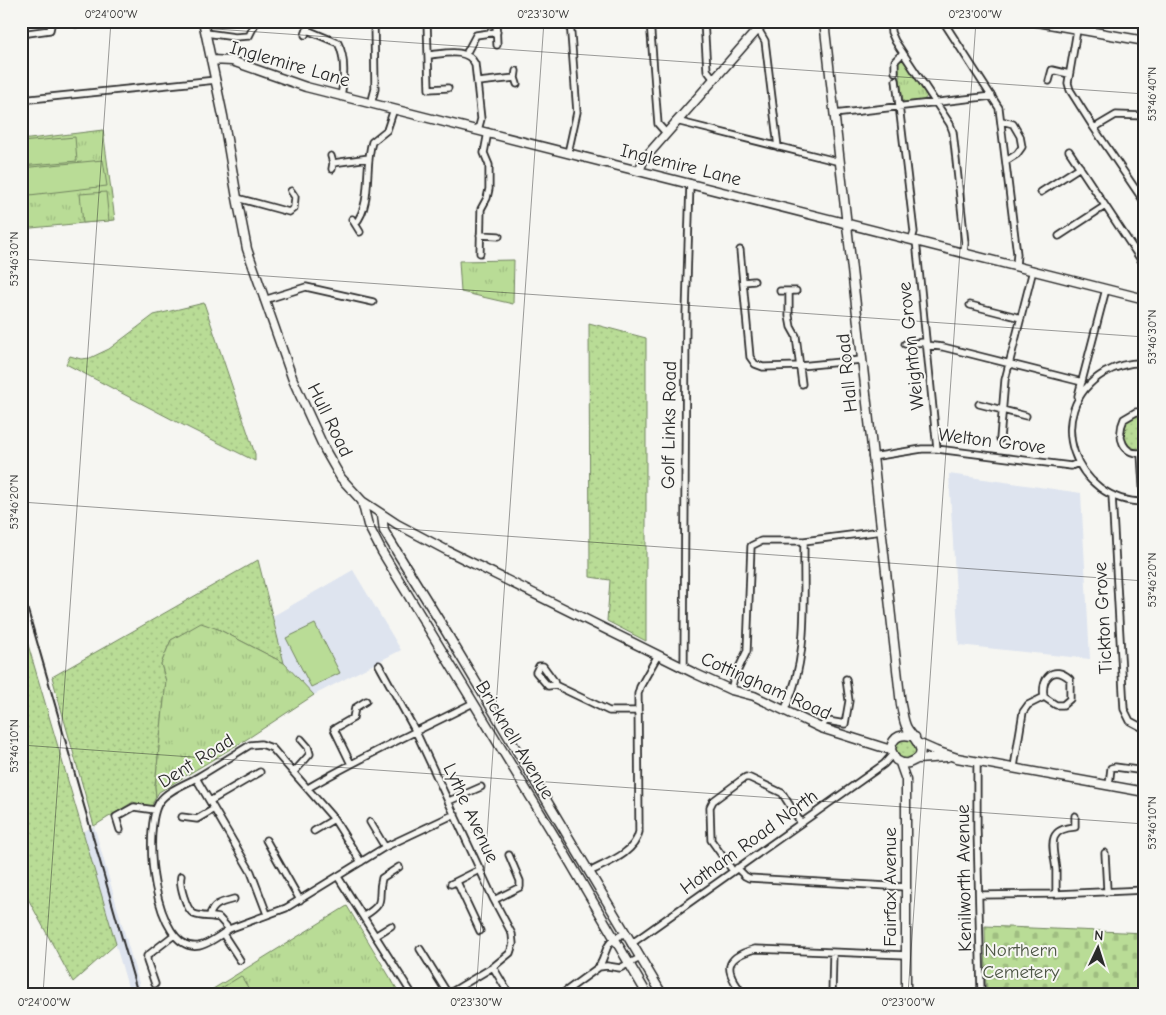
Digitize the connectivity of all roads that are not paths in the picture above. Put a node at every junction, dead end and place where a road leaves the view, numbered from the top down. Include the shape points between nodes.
1 (52, 21) edge
2 (204, 21) edge
3 (260, 21) edge
4 (374, 21) edge
5 (427, 21) edge
6 (496, 21) edge
7 (570, 21) edge
8 (650, 21) edge
9 (704, 21) edge
10 (765, 21) edge
11 (824, 21) edge
12 (890, 21) edge
13 (942, 21) edge
14 (1032, 21) edge
15 (1143, 21) edge
16 (758, 29) junction
17 (307, 30) dead end
18 (1077, 30) junction
19 (497, 32) junction
20 (206, 33) junction
21 (21, 34) edge
22 (1144, 41) edge
23 (497, 45) dead end
24 (903, 53) junction
25 (466, 54) junction
26 (428, 55) junction
27 (211, 60) junction
28 (895, 72) dead end
29 (1069, 74) junction
30 (516, 78) dead end
31 (714, 78) junction
32 (216, 80) junction
33 (896, 80) dead end
34 (1049, 81) dead end
35 (478, 82) junction
36 (448, 88) dead end
37 (341, 96) junction
38 (992, 96) junction
39 (21, 100) edge
40 (936, 103) junction
41 (371, 104) junction
42 (900, 107) junction
43 (394, 110) junction
44 (834, 114) junction
45 (1145, 116) edge
46 (676, 121) junction
47 (1002, 121) junction
48 (1094, 128) junction
49 (478, 130) junction
50 (488, 132) junction
51 (666, 133) junction
52 (778, 147) junction
53 (1069, 151) dead end
54 (568, 153) junction
55 (368, 158) junction
56 (1006, 161) junction
57 (840, 162) junction
58 (332, 163) dead end
59 (1080, 167) junction
60 (639, 171) junction
61 (690, 183) junction
62 (1145, 186) edge
63 (1042, 189) dead end
64 (1137, 190) junction
65 (291, 191) dead end
66 (237, 198) junction
67 (1145, 203) edge
68 (1104, 206) junction
69 (848, 224) junction
70 (360, 232) dead end
71 (480, 235) junction
72 (499, 236) dead end
73 (1059, 236) dead end
74 (914, 239) junction
75 (740, 250) dead end
76 (964, 252) junction
77 (480, 253) dead end
78 (1016, 266) junction
79 (1145, 266) edge
80 (1033, 270) junction
81 (754, 281) dead end
82 (744, 282) junction
83 (1106, 289) junction
84 (789, 291) junction
85 (796, 291) dead end
86 (780, 292) dead end
87 (1145, 299) edge
88 (264, 300) junction
89 (373, 303) dead end
90 (970, 305) dead end
91 (1021, 318) junction
92 (905, 344) dead end
93 (925, 344) junction
94 (862, 360) junction
95 (1145, 363) edge
96 (1010, 364) junction
97 (800, 366) junction
98 (1082, 382) junction
99 (802, 384) dead end
100 (1145, 402) edge
101 (1077, 403) junction
102 (979, 404) dead end
103 (1002, 410) junction
104 (1144, 411) edge
105 (1026, 416) dead end
106 (1000, 439) dead end
107 (937, 449) junction
108 (1143, 453) edge
109 (872, 457) junction
110 (1078, 463) junction
111 (1112, 495) junction
112 (362, 501) junction
113 (1144, 502) edge
114 (382, 515) junction
115 (882, 531) junction
116 (804, 541) junction
117 (658, 655) junction
118 (378, 668) dead end
119 (684, 668) junction
120 (846, 679) dead end
121 (554, 685) dead end
122 (731, 690) junction
123 (1044, 696) junction
124 (366, 701) dead end
125 (473, 703) junction
126 (638, 711) junction
127 (784, 711) junction
128 (904, 721) junction
129 (821, 728) junction
130 (1145, 730) edge
131 (416, 732) junction
132 (896, 738) junction
133 (301, 739) dead end
134 (864, 741) junction
135 (917, 741) junction
136 (895, 757) junction
137 (957, 758) junction
138 (915, 760) junction
139 (977, 761) junction
140 (350, 764) junction
141 (1014, 767) junction
142 (260, 772) dead end
143 (294, 772) junction
144 (1145, 772) edge
145 (196, 778) junction
146 (906, 780) junction
147 (1109, 785) junction
148 (481, 787) dead end
149 (308, 788) junction
150 (1145, 792) edge
151 (210, 801) junction
152 (449, 801) junction
153 (214, 809) junction
154 (155, 810) junction
155 (455, 814) junction
156 (182, 816) dead end
157 (1075, 816) dead end
158 (334, 819) junction
159 (370, 822) dead end
160 (801, 823) junction
161 (120, 830) dead end
162 (314, 830) dead end
163 (266, 840) dead end
164 (385, 847) junction
165 (1105, 853) dead end
166 (509, 855) dead end
167 (361, 862) junction
168 (400, 867) dead end
169 (481, 869) junction
170 (735, 869) junction
171 (589, 872) junction
172 (181, 876) dead end
173 (338, 877) junction
174 (906, 887) junction
175 (1107, 890) junction
176 (1145, 890) edge
177 (1056, 894) junction
178 (979, 896) junction
179 (234, 899) dead end
180 (300, 900) junction
181 (494, 900) junction
182 (267, 914) junction
183 (210, 915) junction
184 (364, 916) junction
185 (391, 926) dead end
186 (226, 931) junction
187 (480, 931) dead end
188 (625, 933) junction
189 (174, 935) junction
190 (375, 936) junction
191 (614, 939) junction
192 (631, 944) junction
193 (420, 949) dead end
194 (833, 953) junction
195 (906, 954) junction
196 (640, 958) junction
197 (240, 960) dead end
198 (629, 964) junction
199 (599, 966) junction
200 (493, 967) junction
201 (155, 984) dead end
202 (412, 994) edge
203 (448, 994) edge
204 (509, 994) edge
205 (562, 994) edge
206 (647, 994) edge
207 (662, 994) edge
208 (743, 994) edge
209 (832, 994) edge
210 (906, 994) edge
211 (981, 994) edge

1 - 21 street via 50,30
2 - 20 street, Hull Road
3 - 20 street via 249,36
4 - 41 street via 375,89
5 - 26 street
6 - 19 street
7 - 54 street via 578,112
8 - 51 street via 658,124
9 - 31 street via 707,70
10 - 16 street
11 - 44 street, Hall Road
12 - 24 street via 894,41
13 - 38 street
14 - 18 street
15 - 22 street
16 - 31 street
16 - 52 street via 764,41
17 - 37 street via 338,43 342,49 344,82
18 - 22 street
18 - 29 street
19 - 23 street
19 - 25 street via 476,35
20 - 27 street, Hull Road
24 - 28 street via 895,60
24 - 40 street
25 - 26 street
25 - 35 street via 475,64
26 - 36 street via 429,89
27 - 32 street, Hull Road
27 - 37 street, Inglemire Lane via 232,61
29 - 34 street via 1052,70
29 - 48 street via 1070,90
30 - 35 street
31 - 46 street
32 - 39 street
32 - 66 street, Hull Road
33 - 42 street, Weighton Grove
35 - 49 street via 481,118
37 - 41 street, Inglemire Lane
38 - 40 street
38 - 47 street
40 - 42 street
40 - 76 street via 953,132
41 - 43 street, Inglemire Lane
42 - 44 street
42 - 74 street, Weighton Grove
43 - 49 street, Inglemire Lane
43 - 55 street via 387,130 372,142
44 - 57 street, Hall Road
45 - 48 street via 1116,115
46 - 51 street
46 - 52 street
47 - 56 street
47 - 56 street via 1013,124 1022,147
48 - 64 street
49 - 50 street, Inglemire Lane
50 - 54 street, Inglemire Lane
50 - 71 street via 484,153 489,165 489,189 481,209
51 - 60 street via 644,159
52 - 57 street
53 - 59 street
54 - 60 street, Inglemire Lane
55 - 58 street
55 - 70 street via 369,184 359,219 353,222
56 - 78 street
57 - 69 street, Hall Road
59 - 63 street
59 - 68 street
60 - 61 street, Inglemire Lane
61 - 69 street, Inglemire Lane
61 - 119 street, Golf Links Road via 684,424
62 - 64 street
64 - 67 street
65 - 66 street via 295,197 294,208 289,212
66 - 88 street, Hull Road via 247,249
68 - 73 street
68 - 79 street
69 - 74 street, Inglemire Lane
69 - 94 street, Hall Road
71 - 72 street
71 - 77 street
74 - 76 street, Inglemire Lane
74 - 93 street, Weighton Grove
75 - 82 street
76 - 78 street, Inglemire Lane
78 - 80 street, Inglemire Lane
80 - 83 street, Inglemire Lane
80 - 91 street
81 - 82 street
82 - 97 street via 750,357 763,367
83 - 87 street, Inglemire Lane
83 - 98 street
84 - 85 street
84 - 86 street
84 - 97 street via 789,316 796,336
88 - 89 street via 306,287
88 - 112 street, Hull Road via 292,380 325,450 341,478
90 - 91 street
91 - 96 street
92 - 93 street
93 - 96 street
93 - 107 street, Weighton Grove
94 - 97 street
94 - 109 street, Hall Road
95 - 101 street via 1127,364 1097,378
96 - 98 street
96 - 103 street
97 - 99 street
98 - 101 street
100 - 104 street
101 - 110 street via 1070,435
102 - 103 street
103 - 105 street
103 - 106 street
104 - 108 street via 1124,419 1120,432 1124,446 1130,451
107 - 109 street, Welton Grove
107 - 110 street, Welton Grove via 1071,466
108 - 113 street
109 - 115 street, Hall Road
110 - 111 street via 1088,478
111 - 113 street
111 - 130 street, Tickton Grove via 1124,709 1130,720
112 - 114 street, Hull Road
112 - 125 street, Bricknell Avenue via 368,525 382,552
114 - 117 street, Hull Road
114 - 171 street, Bricknell Avenue via 384,531
115 - 116 street
115 - 128 street, Hall Road
116 - 122 street via 761,541 751,546 748,651
116 - 127 street via 801,658 793,693
117 - 119 street, Cottingham Road
117 - 126 street via 639,688
118 - 131 street, Lythe Avenue
119 - 122 street, Cottingham Road
120 - 129 street via 849,701 845,724 828,720
121 - 126 street via 609,711
122 - 127 street, Cottingham Road via 754,696
123 - 123 street via 1048,675 1066,675 1070,679 1070,699 1064,705 1056,705
123 - 141 street via 1028,705 1023,712
124 - 140 street via 355,708 353,718 334,729
125 - 131 street
125 - 191 street, Bricknell Avenue
126 - 171 street via 640,832 637,842 630,850
127 - 129 street, Cottingham Road
128 - 132 street, Hall Road
128 - 135 street, Hall Road
129 - 134 street, Cottingham Road
131 - 140 street
131 - 152 street, Lythe Avenue
132 - 134 street, Cottingham Road via 882,742
132 - 135 street via 907,734
132 - 136 street
133 - 143 street via 310,754
134 - 136 street, Cottingham Road
135 - 137 street
135 - 138 street via 920,752
136 - 138 street via 907,764
136 - 146 street, Fairfax Avenue
136 - 160 street, Hotham Road North
137 - 138 street
137 - 139 street
138 - 146 street, Fairfax Avenue
139 - 141 street
139 - 178 street, Kenilworth Avenue
140 - 149 street
141 - 147 street
142 - 151 street
143 - 145 street, Dent Road via 272,748 261,744 250,746
143 - 149 street, Dent Road
144 - 147 street via 1111,768
145 - 151 street
145 - 154 street, Dent Road via 166,795
146 - 174 street, Fairfax Avenue
147 - 150 street
148 - 152 street
149 - 158 street, Dent Road
151 - 153 street
152 - 155 street, Lythe Avenue
153 - 156 street via 197,819
153 - 182 street via 252,872
154 - 161 street via 134,807 116,817
154 - 189 street, Dent Road via 151,840 156,891 159,906
155 - 164 street
155 - 169 street, Lythe Avenue
157 - 177 street via 1075,827 1063,828 1052,841
158 - 162 street
158 - 167 street, Dent Road
159 - 164 street
160 - 170 street, Hotham Road North
160 - 170 street via 782,793 750,778 740,781 710,807 711,840
163 - 180 street
164 - 167 street
165 - 175 street
166 - 181 street via 520,887
167 - 173 street
168 - 184 street via 382,878 380,902
169 - 181 street, Lythe Avenue
169 - 187 street via 454,883
170 - 174 street via 749,878
170 - 192 street, Hotham Road North
171 - 188 street, Bricknell Avenue
172 - 183 street via 180,883 189,910 193,914
173 - 180 street
173 - 184 street
174 - 195 street, Fairfax Avenue
175 - 176 street
175 - 177 street
177 - 178 street
178 - 211 street, Kenilworth Avenue
179 - 183 street via 216,906
180 - 182 street
181 - 200 street, Lythe Avenue via 512,934 513,944 510,953
182 - 186 street
183 - 186 street via 219,918
184 - 190 street
185 - 190 street
186 - 189 street via 199,946 185,943
186 - 197 street
188 - 191 street
188 - 192 street, Bricknell Avenue
189 - 201 street via 147,956
190 - 202 street
191 - 198 street, Bricknell Avenue
191 - 199 street via 606,948
192 - 196 street, Bricknell Avenue
193 - 203 street
194 - 195 street
194 - 208 street via 755,949 743,952 731,962 730,968 730,975
194 - 209 street
195 - 210 street, Fairfax Avenue
196 - 198 street
196 - 207 street, Bricknell Avenue
198 - 199 street via 620,968
198 - 206 street, Bricknell Avenue
199 - 205 street
200 - 203 street
200 - 204 street

